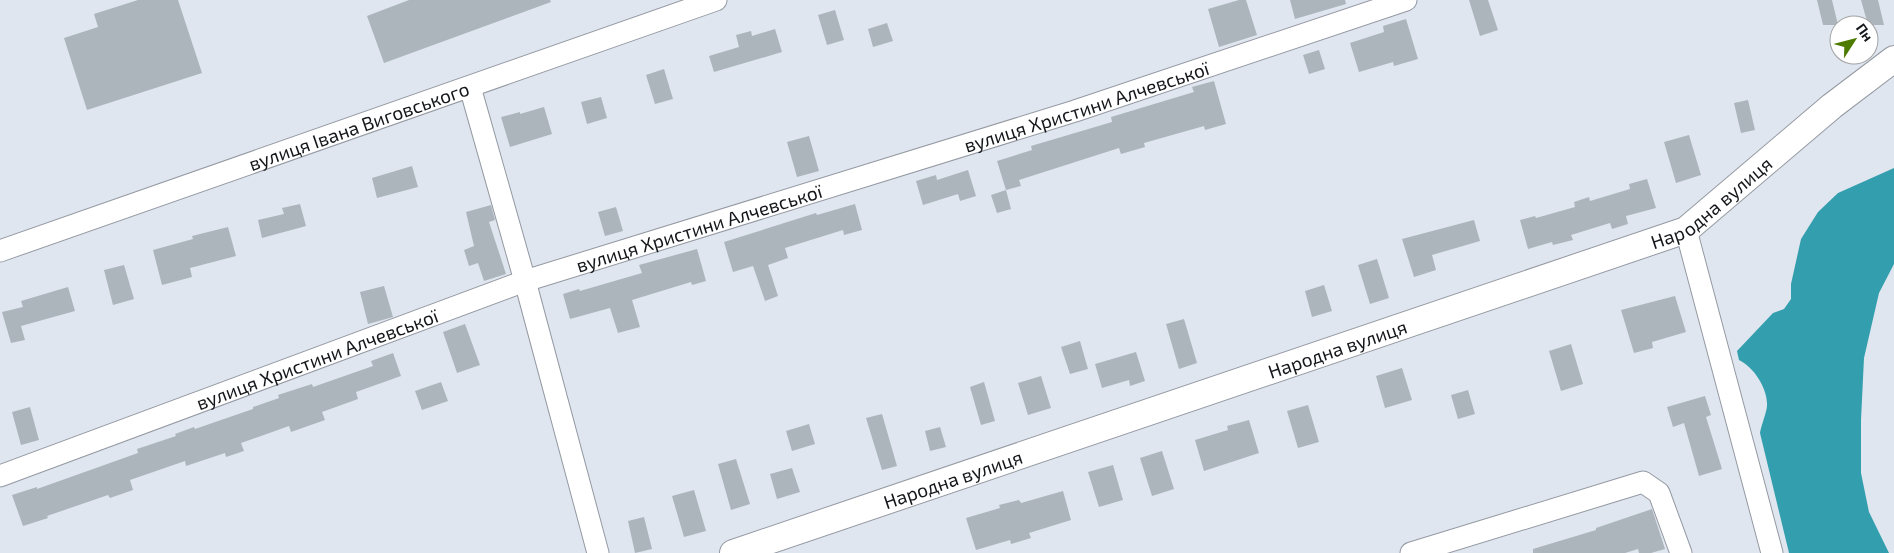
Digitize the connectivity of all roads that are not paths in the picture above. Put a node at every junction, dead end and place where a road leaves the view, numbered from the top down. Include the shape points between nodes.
1 (716, 0) edge
2 (1406, 0) edge
3 (1894, 59) edge
4 (470, 88) junction
5 (1686, 230) junction
6 (0, 251) edge
7 (526, 281) junction
8 (0, 476) edge
9 (598, 553) edge
10 (733, 553) edge
11 (1411, 553) edge
12 (1681, 553) edge
13 (1772, 553) edge

1 - 4 street, вулиця Івана Виговського
2 - 7 street, вулиця Христини Алчевської via 1075,111
3 - 5 street, Народна вулиця via 1832,106
4 - 6 street, вулиця Івана Виговського
4 - 7 street
5 - 10 street, Народна вулиця
5 - 13 street
7 - 8 street, вулиця Христини Алчевської
7 - 9 street
11 - 12 street via 1643,482 1659,493

